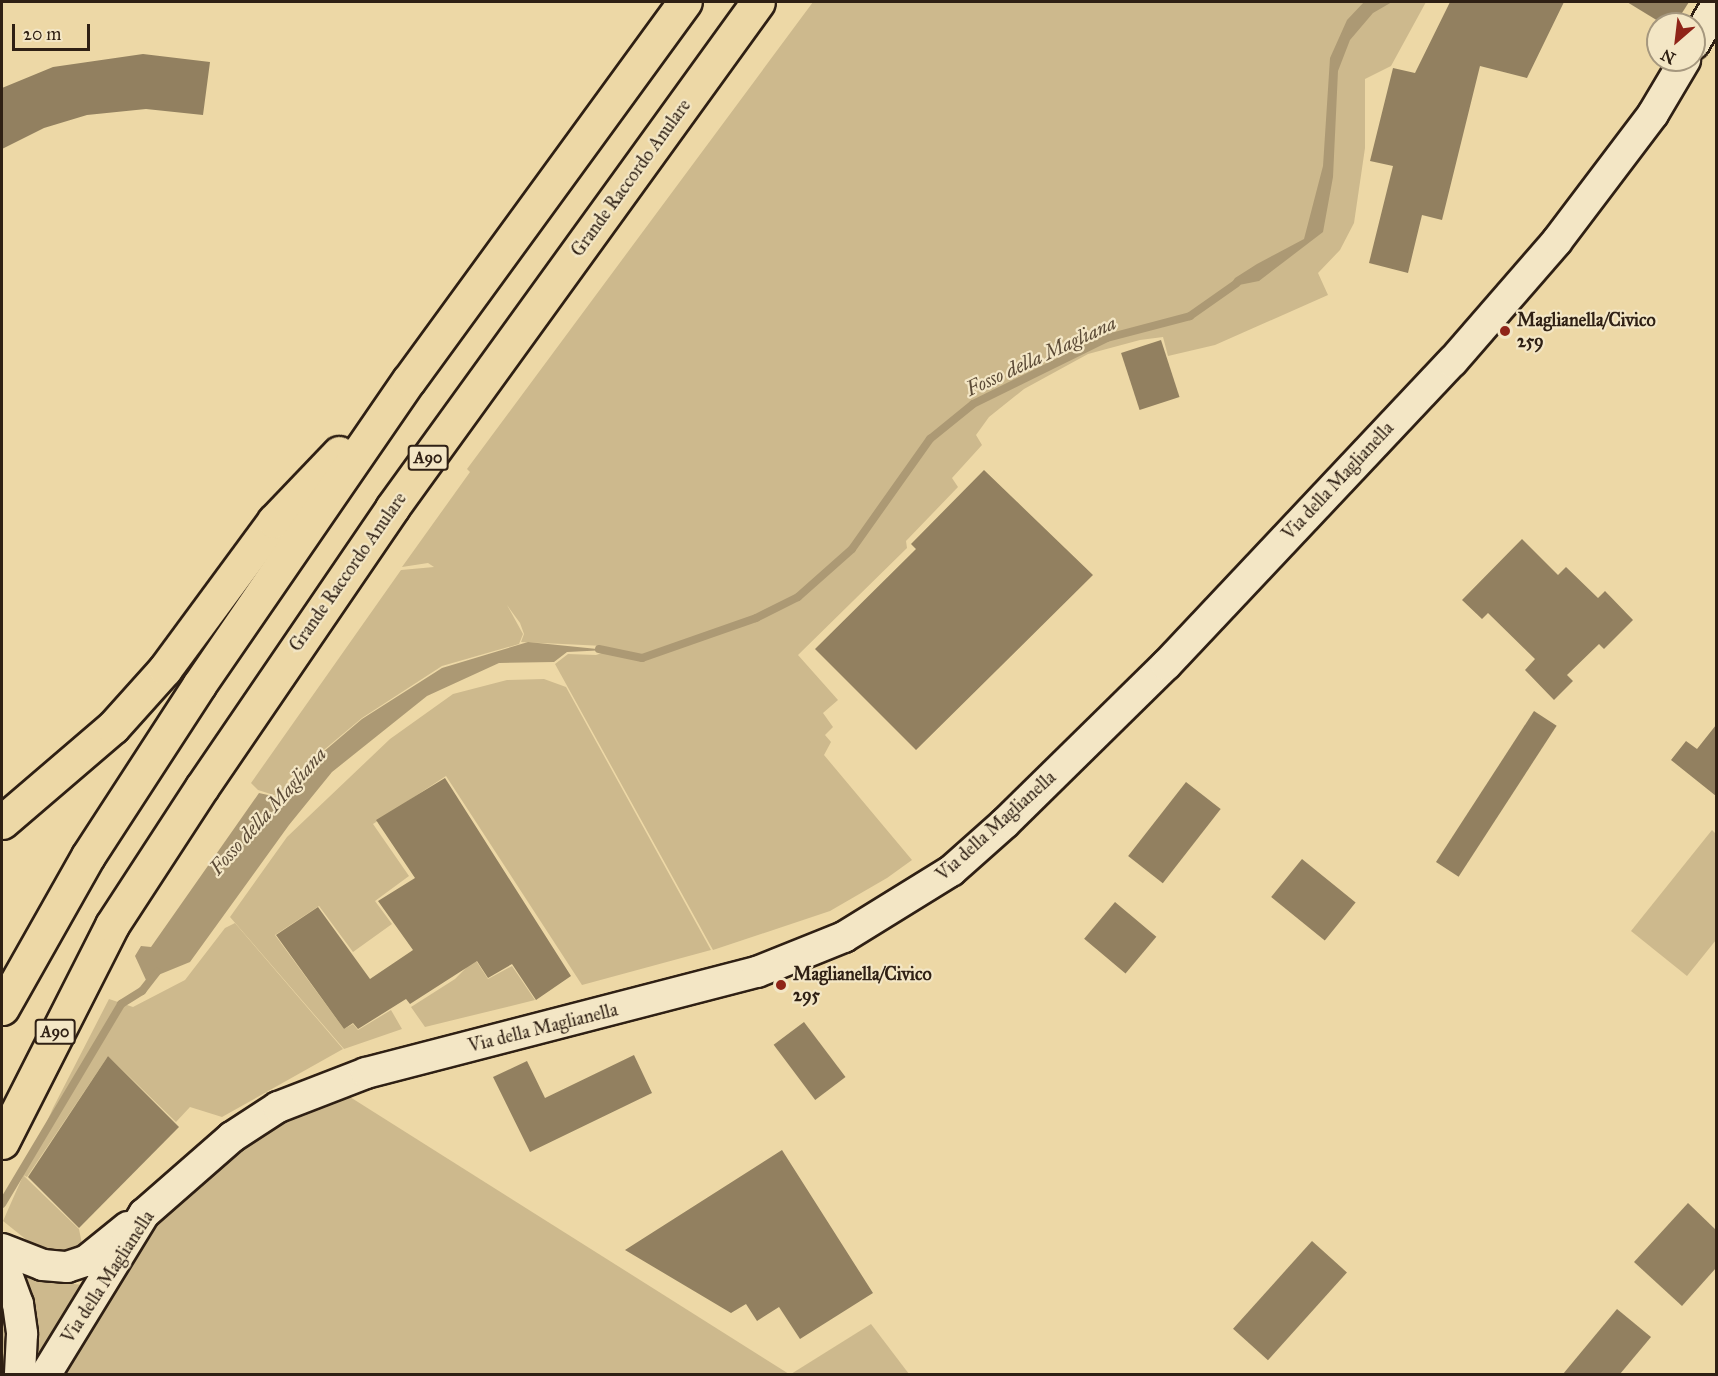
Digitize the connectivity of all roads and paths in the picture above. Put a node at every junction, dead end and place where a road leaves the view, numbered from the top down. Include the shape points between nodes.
1 (685, 2) edge
2 (758, 2) edge
3 (1716, 6) edge
4 (1706, 23) edge
5 (1678, 72) edge
6 (409, 380) junction
7 (2, 822) edge
8 (2, 1008) edge
9 (2, 1142) edge
10 (144, 1214) junction
11 (2, 1249) edge
12 (2, 1261) edge
13 (20, 1374) edge
14 (46, 1374) edge

1 - 6 highway
2 - 9 highway, Grande Raccordo Anulare / A90 via 392,508 264,693 112,925 67,1007
3 - 4 main road
5 - 10 main road, Via della Maglianella via 1653,114 1557,241 1452,362 1166,665 951,871 844,937 757,972 366,1073 304,1095 246,1127
6 - 7 highway via 274,521 165,669 120,718 55,780
6 - 8 highway via 199,685 61,902
10 - 11 main road via 93,1256 76,1264 44,1265
10 - 14 main road, Via della Maglianella
12 - 13 main road via 18,1304 22,1334

